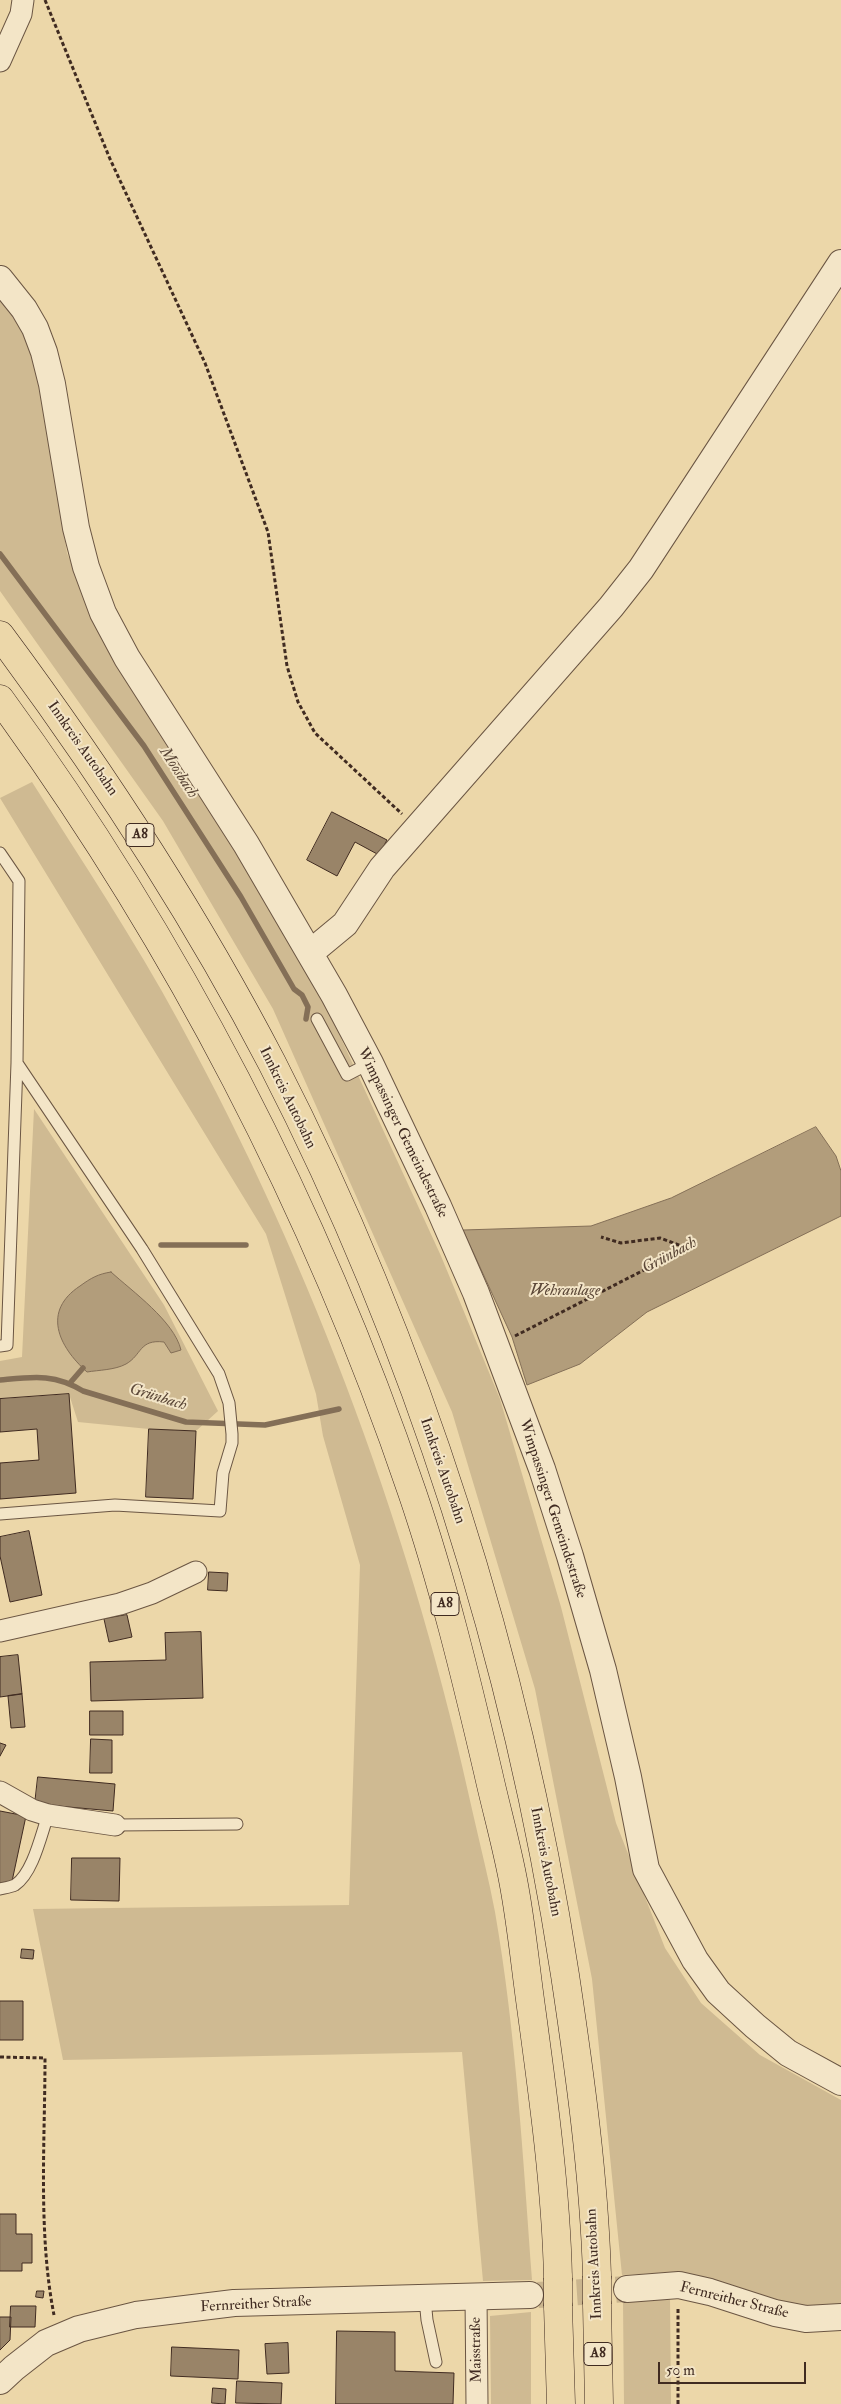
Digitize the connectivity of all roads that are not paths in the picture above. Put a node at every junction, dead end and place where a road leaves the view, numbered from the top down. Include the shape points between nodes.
1 (23, 0) edge
2 (0, 61) edge
3 (841, 263) edge
4 (0, 279) edge
5 (0, 635) edge
6 (0, 699) edge
7 (0, 853) edge
8 (310, 953) junction
9 (317, 1019) dead end
10 (17, 1063) junction
11 (370, 1063) junction
12 (0, 1346) edge
13 (0, 1514) edge
14 (196, 1572) dead end
15 (0, 1631) edge
16 (0, 1792) edge
17 (48, 1815) junction
18 (237, 1824) dead end
19 (115, 1825) joint
20 (0, 1889) edge
21 (841, 2082) edge
22 (627, 2289) tunnel mouth
23 (530, 2295) tunnel mouth
24 (476, 2296) junction
25 (425, 2299) junction
26 (841, 2317) edge
27 (436, 2362) dead end
28 (0, 2382) edge
29 (477, 2404) edge
30 (561, 2404) edge
31 (599, 2404) edge

1 - 2 street via 21,14
3 - 8 street via 641,569 382,868 345,924
4 - 8 street, Wimpassinger Gemeindestraße via 24,309 44,352 76,528 86,567 104,613 132,666 246,844
5 - 31 highway, Innkreis Autobahn / A8, bridge via 126,813 272,1063 380,1300 446,1479 504,1674 550,1874 582,2085 597,2276
6 - 30 highway, A8, bridge via 59,780 167,950 239,1085 290,1188 346,1316 412,1493 466,1677 513,1881 542,2088 558,2278
7 - 10 lane via 19,881
8 - 11 street, Wimpassinger Gemeindestraße
9 - 11 lane via 347,1075
10 - 12 lane via 7,1345
10 - 13 lane via 142,1249 219,1374 229,1403 232,1443 223,1473 220,1511 115,1505
11 - 21 street, Wimpassinger Gemeindestraße via 438,1206 496,1344 542,1469 602,1670 646,1869 695,1960 718,1992 788,2053
14 - 15 street via 120,1604
16 - 17 street
17 - 19 street
17 - 20 lane via 32,1862 15,1885
18 - 19 lane
22 - 26 street, Fernreither Straße via 679,2285 776,2313 806,2318
23 - 24 street, Fernreither Straße
24 - 25 street, Fernreither Straße
24 - 29 street, Maisstraße
25 - 27 lane via 426,2320
25 - 28 street, Fernreither Straße via 234,2303 136,2315 79,2329 59,2338 40,2348

